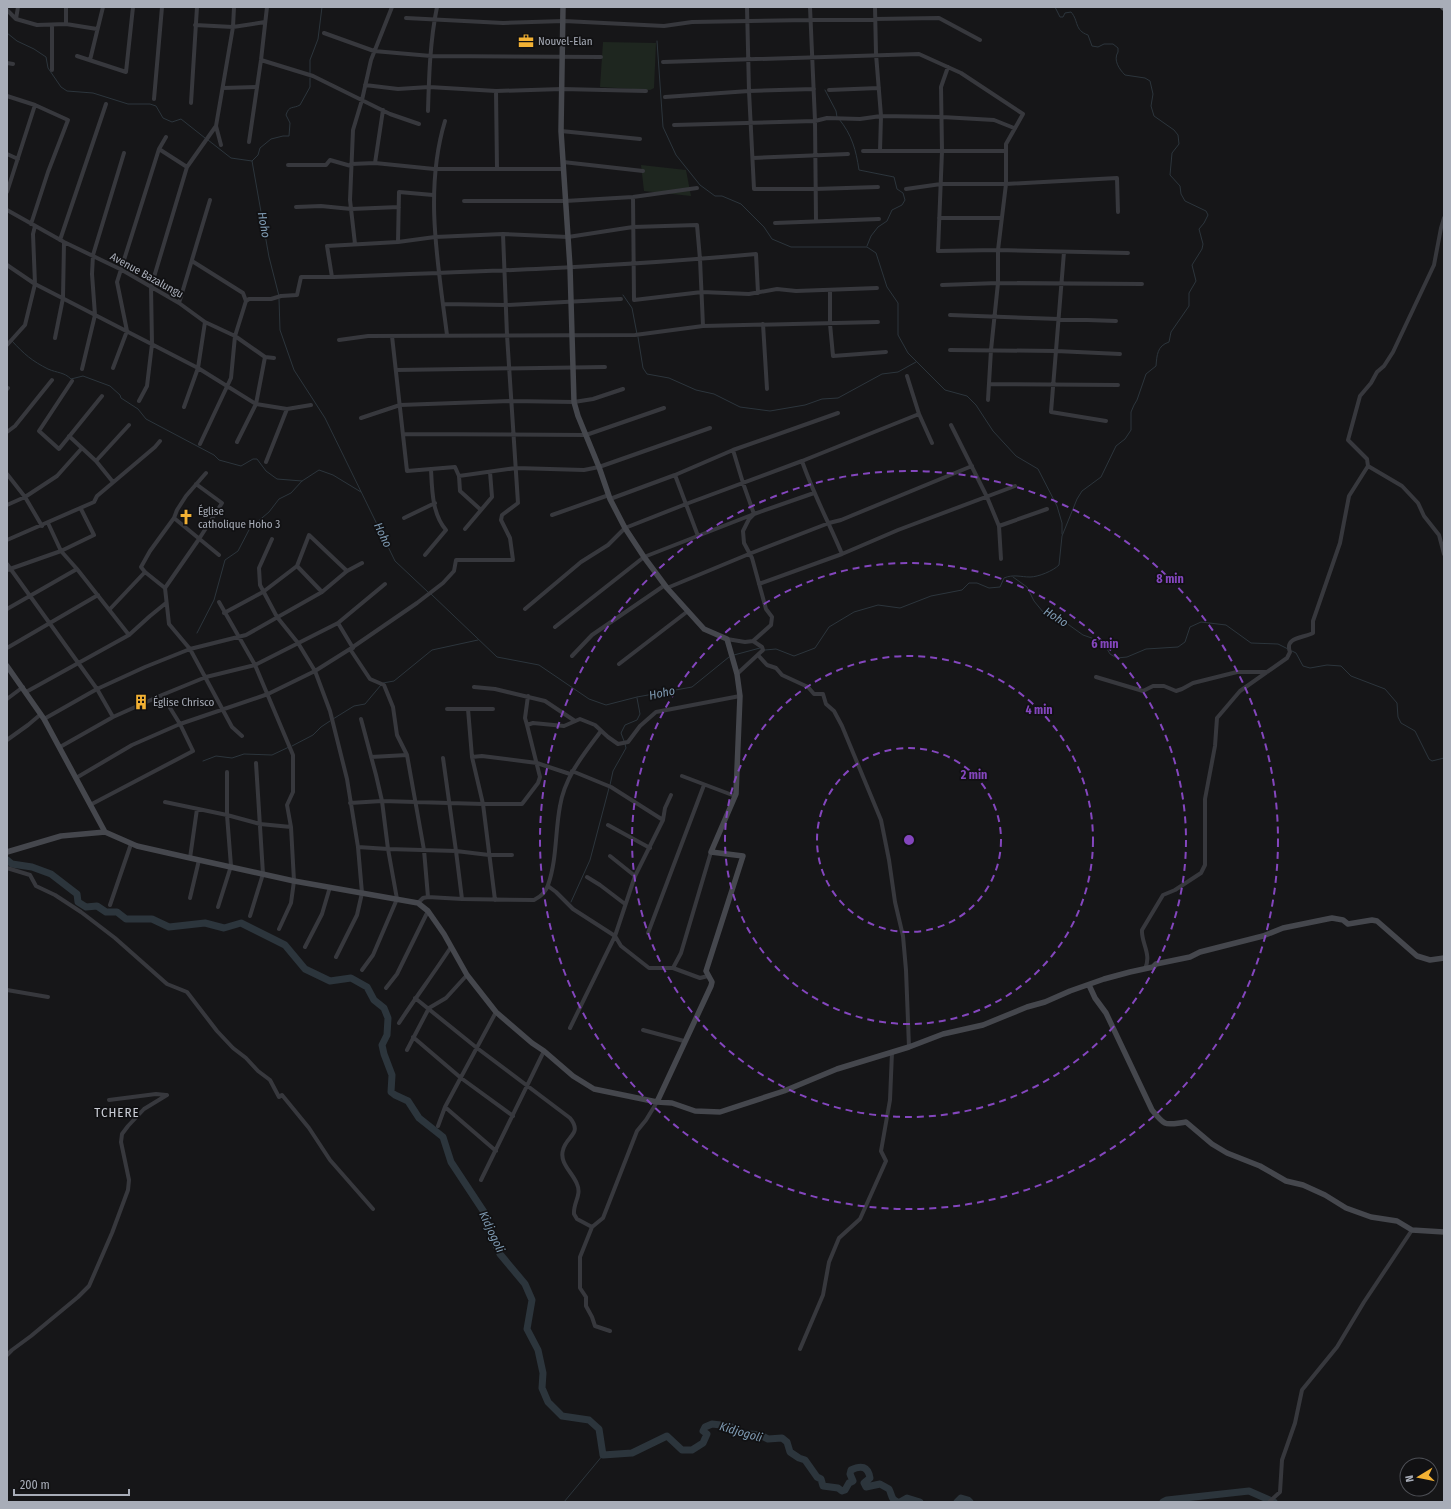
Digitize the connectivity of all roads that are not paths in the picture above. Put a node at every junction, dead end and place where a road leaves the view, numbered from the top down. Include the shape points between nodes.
1 (18, 7) edge
2 (66, 7) edge
3 (103, 7) edge
4 (133, 7) edge
5 (162, 7) edge
6 (197, 7) edge
7 (234, 7) edge
8 (267, 7) edge
9 (392, 7) edge
10 (437, 7) edge
11 (563, 7) edge
12 (747, 7) edge
13 (810, 7) edge
14 (875, 7) edge
15 (7, 10) edge
16 (406, 18) dead end
17 (16, 19) junction
18 (434, 19) junction
19 (876, 20) junction
20 (564, 21) junction
21 (810, 21) junction
22 (264, 22) junction
23 (748, 22) junction
24 (66, 24) junction
25 (195, 24) junction
26 (52, 25) junction
27 (233, 26) junction
28 (97, 29) junction
29 (324, 34) dead end
30 (980, 40) dead end
31 (374, 51) junction
32 (876, 54) junction
33 (78, 56) dead end
34 (431, 56) junction
35 (563, 56) junction
36 (813, 56) junction
37 (601, 57) dead end
38 (90, 60) junction
39 (261, 60) junction
40 (748, 60) junction
41 (663, 62) dead end
42 (7, 63) edge
43 (13, 64) dead end
44 (948, 67) junction
45 (52, 70) dead end
46 (365, 85) junction
47 (257, 87) junction
48 (429, 87) junction
49 (223, 88) junction
50 (879, 88) junction
51 (562, 89) junction
52 (814, 89) junction
53 (830, 90) dead end
54 (496, 91) junction
55 (749, 91) junction
56 (646, 92) dead end
57 (7, 96) edge
58 (665, 97) dead end
59 (154, 99) dead end
60 (362, 100) junction
61 (191, 103) dead end
62 (106, 104) dead end
63 (36, 105) junction
64 (382, 110) junction
65 (428, 111) dead end
66 (880, 116) junction
67 (942, 117) junction
68 (445, 121) dead end
69 (815, 121) junction
70 (751, 122) junction
71 (419, 124) dead end
72 (674, 124) dead end
73 (216, 126) junction
74 (1014, 128) junction
75 (561, 131) junction
76 (166, 137) dead end
77 (640, 139) dead end
78 (250, 142) dead end
79 (221, 145) dead end
80 (160, 149) junction
81 (863, 151) dead end
82 (880, 151) junction
83 (942, 151) junction
84 (1006, 151) junction
85 (124, 153) dead end
86 (7, 154) edge
87 (848, 154) dead end
88 (815, 155) junction
89 (753, 158) junction
90 (18, 159) junction
91 (563, 162) junction
92 (375, 163) junction
93 (288, 164) dead end
94 (351, 165) junction
95 (187, 167) junction
96 (434, 169) junction
97 (497, 169) junction
98 (563, 169) junction
99 (642, 171) dead end
100 (940, 184) junction
101 (1006, 184) junction
102 (878, 187) dead end
103 (697, 188) dead end
104 (815, 189) junction
105 (906, 189) dead end
106 (7, 192) edge
107 (433, 195) junction
108 (633, 197) junction
109 (210, 200) dead end
110 (464, 201) dead end
111 (565, 201) junction
112 (296, 207) dead end
113 (399, 207) junction
114 (351, 209) junction
115 (7, 210) edge
116 (1118, 212) dead end
117 (939, 218) junction
118 (1002, 218) junction
119 (1444, 218) edge
120 (879, 219) dead end
121 (816, 221) junction
122 (775, 223) dead end
123 (33, 225) junction
124 (634, 227) junction
125 (503, 234) junction
126 (568, 236) junction
127 (435, 237) junction
128 (62, 241) junction
129 (398, 242) junction
130 (355, 244) junction
131 (998, 250) junction
132 (1064, 252) junction
133 (1128, 253) dead end
134 (93, 255) junction
135 (700, 259) junction
136 (192, 261) junction
137 (634, 263) junction
138 (7, 265) edge
139 (570, 267) junction
140 (122, 270) junction
141 (506, 270) junction
142 (439, 273) junction
143 (332, 277) junction
144 (998, 283) junction
145 (35, 284) junction
146 (1061, 284) junction
147 (1142, 284) dead end
148 (942, 285) dead end
149 (151, 287) junction
150 (877, 288) dead end
151 (830, 290) junction
152 (702, 292) junction
153 (758, 293) junction
154 (63, 298) junction
155 (621, 299) dead end
156 (246, 301) junction
157 (571, 302) junction
158 (179, 303) junction
159 (443, 304) junction
160 (506, 305) junction
161 (95, 315) junction
162 (950, 315) dead end
163 (995, 317) junction
164 (1059, 318) junction
165 (1116, 321) dead end
166 (205, 322) junction
167 (878, 322) dead end
168 (763, 324) junction
169 (830, 324) junction
170 (703, 326) junction
171 (127, 331) junction
172 (447, 335) junction
173 (507, 335) junction
174 (235, 336) junction
175 (392, 336) junction
176 (572, 336) junction
177 (55, 338) dead end
178 (339, 340) dead end
179 (152, 344) junction
180 (7, 345) edge
181 (950, 350) dead end
182 (991, 350) junction
183 (1056, 351) junction
184 (886, 352) dead end
185 (1120, 354) dead end
186 (265, 357) junction
187 (274, 358) dead end
188 (573, 367) junction
189 (605, 367) dead end
190 (113, 368) dead end
191 (198, 368) junction
192 (509, 368) junction
193 (82, 369) dead end
194 (396, 370) junction
195 (907, 376) dead end
196 (52, 380) dead end
197 (72, 381) dead end
198 (989, 384) junction
199 (1054, 384) junction
200 (1118, 385) dead end
201 (227, 387) junction
202 (623, 389) dead end
203 (767, 389) dead end
204 (102, 396) dead end
205 (988, 400) dead end
206 (512, 401) junction
207 (140, 402) dead end
208 (574, 402) junction
209 (256, 404) junction
210 (311, 405) dead end
211 (400, 405) junction
212 (184, 407) dead end
213 (664, 408) dead end
214 (287, 409) junction
215 (838, 413) dead end
216 (919, 414) junction
217 (361, 418) dead end
218 (1106, 421) dead end
219 (129, 425) dead end
220 (951, 425) dead end
221 (710, 428) dead end
222 (7, 432) edge
223 (404, 434) junction
224 (514, 434) junction
225 (586, 435) junction
226 (69, 436) junction
227 (160, 441) dead end
228 (237, 442) dead end
229 (932, 443) dead end
230 (200, 444) dead end
231 (82, 448) junction
232 (733, 450) junction
233 (96, 461) junction
234 (802, 461) junction
235 (266, 462) dead end
236 (972, 466) junction
237 (1368, 466) junction
238 (599, 467) junction
239 (516, 468) junction
240 (431, 469) junction
241 (490, 472) junction
242 (206, 473) dead end
243 (7, 474) edge
244 (675, 475) junction
245 (459, 476) junction
246 (113, 482) junction
247 (743, 483) junction
248 (196, 484) junction
249 (1015, 486) dead end
250 (814, 493) junction
251 (25, 497) junction
252 (610, 497) junction
253 (987, 498) junction
254 (434, 503) junction
255 (686, 504) junction
256 (7, 505) edge
257 (81, 509) junction
258 (1047, 509) dead end
259 (482, 510) junction
260 (754, 514) junction
261 (552, 515) dead end
262 (174, 518) junction
263 (404, 518) dead end
264 (48, 523) junction
265 (829, 523) junction
266 (42, 526) junction
267 (999, 526) junction
268 (625, 528) junction
269 (465, 529) dead end
270 (698, 536) junction
271 (199, 539) junction
272 (272, 539) dead end
273 (7, 540) edge
274 (61, 551) junction
275 (749, 554) junction
276 (842, 554) junction
277 (1444, 554) edge
278 (219, 555) dead end
279 (425, 555) dead end
280 (644, 557) junction
281 (1001, 559) dead end
282 (362, 563) dead end
283 (7, 564) edge
284 (296, 566) junction
285 (9, 569) edge
286 (77, 569) junction
287 (347, 571) junction
288 (145, 572) junction
289 (385, 584) dead end
290 (759, 584) junction
291 (666, 586) junction
292 (164, 588) junction
293 (263, 592) junction
294 (322, 592) junction
295 (98, 595) junction
296 (30, 597) junction
297 (219, 602) dead end
298 (166, 603) junction
299 (7, 609) edge
300 (110, 609) junction
301 (524, 609) dead end
302 (688, 611) junction
303 (224, 613) junction
304 (277, 618) junction
305 (338, 622) junction
306 (49, 623) junction
307 (555, 627) dead end
308 (129, 636) junction
309 (238, 638) junction
310 (727, 639) junction
311 (753, 641) junction
312 (298, 643) junction
313 (7, 648) edge
314 (190, 648) junction
315 (351, 648) junction
316 (758, 655) junction
317 (572, 656) dead end
318 (78, 662) junction
319 (619, 664) dead end
320 (255, 665) junction
321 (7, 666) edge
322 (315, 671) junction
323 (1267, 672) junction
324 (737, 674) junction
325 (206, 677) junction
326 (1096, 677) dead end
327 (474, 687) dead end
328 (24, 689) junction
329 (97, 689) junction
330 (162, 694) junction
331 (268, 694) junction
332 (528, 696) junction
333 (740, 696) junction
334 (7, 699) edge
335 (224, 708) junction
336 (447, 709) dead end
337 (468, 709) junction
338 (493, 709) dead end
339 (41, 714) junction
340 (113, 717) junction
341 (44, 719) junction
342 (361, 719) dead end
343 (575, 721) junction
344 (180, 724) junction
345 (527, 725) junction
346 (601, 731) junction
347 (242, 736) dead end
348 (7, 740) edge
349 (60, 747) junction
350 (407, 755) junction
351 (371, 757) junction
352 (472, 757) junction
353 (443, 758) dead end
354 (256, 763) dead end
355 (537, 763) junction
356 (227, 772) dead end
357 (571, 773) junction
358 (682, 776) dead end
359 (76, 778) junction
360 (704, 785) junction
361 (670, 795) dead end
362 (735, 796) junction
363 (382, 801) junction
364 (165, 802) dead end
365 (416, 802) junction
366 (449, 802) junction
367 (350, 803) junction
368 (483, 804) junction
369 (90, 805) junction
370 (197, 809) junction
371 (227, 815) junction
372 (663, 820) junction
373 (260, 824) junction
374 (608, 825) dead end
375 (291, 827) junction
376 (105, 832) junction
377 (131, 844) junction
378 (358, 847) junction
379 (650, 848) junction
380 (388, 849) junction
381 (424, 850) junction
382 (456, 850) junction
383 (7, 852) edge
384 (711, 852) junction
385 (489, 855) junction
386 (512, 855) dead end
387 (610, 856) dead end
388 (190, 858) junction
389 (199, 860) junction
390 (231, 866) junction
391 (7, 868) edge
392 (263, 874) junction
393 (635, 876) junction
394 (586, 877) dead end
395 (294, 881) junction
396 (548, 886) junction
397 (330, 887) junction
398 (362, 893) junction
399 (428, 897) junction
400 (190, 898) dead end
401 (397, 899) junction
402 (462, 899) junction
403 (495, 900) junction
404 (418, 903) junction
405 (625, 904) junction
406 (110, 906) dead end
407 (218, 907) dead end
408 (428, 911) junction
409 (250, 916) dead end
410 (279, 929) dead end
411 (648, 934) dead end
412 (614, 936) junction
413 (305, 947) dead end
414 (451, 947) junction
415 (336, 957) dead end
416 (1444, 958) edge
417 (673, 968) junction
418 (1145, 969) junction
419 (362, 970) dead end
420 (467, 975) junction
421 (708, 976) junction
422 (1089, 985) junction
423 (386, 988) dead end
424 (7, 990) edge
425 (48, 998) dead end
426 (415, 998) junction
427 (429, 1008) junction
428 (496, 1012) junction
429 (399, 1023) dead end
430 (570, 1028) dead end
431 (643, 1030) dead end
432 (413, 1037) junction
433 (684, 1041) junction
434 (909, 1047) junction
435 (477, 1048) junction
436 (407, 1050) dead end
437 (544, 1051) junction
438 (892, 1052) junction
439 (461, 1078) junction
440 (527, 1086) junction
441 (109, 1100) dead end
442 (657, 1102) junction
443 (445, 1108) junction
444 (513, 1116) junction
445 (438, 1126) dead end
446 (496, 1151) junction
447 (481, 1180) dead end
448 (374, 1208) dead end
449 (592, 1227) junction
450 (1412, 1230) junction
451 (1444, 1232) edge
452 (610, 1331) dead end
453 (800, 1349) dead end
454 (7, 1355) edge
455 (1269, 1502) edge

1 - 17 street
2 - 24 street
3 - 28 street
4 - 38 street via 126,72
5 - 59 street
6 - 25 street
7 - 27 street
8 - 22 street
9 - 31 street
10 - 18 street
11 - 20 street
12 - 23 street
13 - 21 street
14 - 19 street
15 - 17 street
16 - 18 street
17 - 26 street via 37,25
18 - 20 street via 503,23
18 - 34 street
19 - 21 street
19 - 30 street via 939,18
19 - 32 street
20 - 23 street via 664,26 692,22
20 - 35 street
21 - 23 street
21 - 36 street
22 - 27 street
22 - 39 street
23 - 40 street
24 - 26 street
24 - 28 street
25 - 27 street
25 - 61 street
26 - 45 street
27 - 49 street
28 - 38 street
29 - 31 street
31 - 34 street
31 - 46 street
32 - 36 street
32 - 44 street via 919,54
32 - 50 street
33 - 38 street
34 - 35 street
34 - 48 street
35 - 37 street
35 - 51 street
36 - 40 street
36 - 52 street
39 - 47 street
39 - 60 street via 313,76
40 - 41 street
40 - 55 street
42 - 43 street
44 - 67 street via 941,87
44 - 74 street via 1023,114
46 - 48 street via 398,89
46 - 60 street
47 - 49 street
47 - 78 street
48 - 54 street
48 - 65 street
49 - 73 street
50 - 53 street
50 - 66 street
51 - 54 street
51 - 56 street
51 - 75 street
52 - 55 street
52 - 69 street
54 - 97 street
55 - 58 street
55 - 70 street
57 - 63 street
60 - 64 street
60 - 94 street via 353,130
62 - 128 street
63 - 90 street
63 - 123 street via 68,120 48,172
64 - 71 street
64 - 92 street
66 - 67 street
66 - 69 street via 860,119 827,118
66 - 82 street
67 - 74 street via 994,120
67 - 83 street
68 - 96 street
69 - 70 street
69 - 88 street
70 - 72 street
70 - 89 street
73 - 79 street
73 - 95 street
74 - 84 street via 1006,144
75 - 77 street
75 - 91 street
76 - 80 street
80 - 95 street
80 - 140 street
81 - 82 street
82 - 83 street
83 - 84 street
83 - 100 street
84 - 101 street
85 - 134 street
86 - 90 street
87 - 88 street
88 - 89 street
88 - 104 street
89 - 104 street via 754,189
90 - 106 street
91 - 98 street
91 - 99 street
92 - 94 street
92 - 96 street
93 - 94 street via 326,165 330,160
94 - 114 street
95 - 149 street
96 - 97 street
96 - 107 street
97 - 98 street
98 - 111 street
100 - 101 street
100 - 105 street
100 - 117 street
101 - 116 street via 1117,178
101 - 118 street
102 - 104 street
103 - 108 street
104 - 121 street
107 - 113 street via 399,192
107 - 127 street
108 - 111 street
108 - 124 street
109 - 136 street
110 - 111 street
111 - 126 street
112 - 114 street
113 - 114 street
113 - 129 street
114 - 130 street
115 - 123 street, Avenue Bazalungu
117 - 118 street
117 - 131 street via 938,252
118 - 131 street
119 - 237 street via 1434,265 1416,304 1393,352 1360,396 1348,440 1367,459
120 - 121 street
121 - 122 street
123 - 128 street, Avenue Bazalungu
123 - 145 street
124 - 126 street
124 - 135 street via 697,225
124 - 137 street
125 - 126 street
125 - 127 street
125 - 141 street
126 - 139 street
127 - 129 street
127 - 142 street
128 - 134 street, Avenue Bazalungu
128 - 154 street
129 - 130 street
130 - 143 street via 327,246
131 - 132 street
131 - 144 street
132 - 133 street
132 - 146 street
134 - 140 street, Avenue Bazalungu
134 - 161 street
135 - 137 street
135 - 152 street
135 - 153 street via 756,254
136 - 156 street via 243,294
136 - 158 street
137 - 139 street
137 - 152 street via 634,300
138 - 145 street
139 - 141 street
139 - 157 street
140 - 149 street, Avenue Bazalungu
140 - 171 street via 117,282
141 - 142 street
141 - 160 street
142 - 143 street
142 - 159 street
143 - 156 street via 301,276 297,295
144 - 146 street
144 - 148 street
144 - 163 street
145 - 154 street
145 - 180 street via 25,325
146 - 147 street
146 - 164 street
149 - 158 street, Avenue Bazalungu
149 - 179 street
150 - 151 street
151 - 153 street via 777,289
151 - 169 street
152 - 153 street
152 - 170 street
154 - 161 street
154 - 177 street
155 - 157 street
156 - 174 street
157 - 160 street
157 - 176 street
158 - 166 street, Avenue Bazalungu
159 - 160 street
159 - 172 street
160 - 173 street
161 - 171 street
161 - 193 street
162 - 163 street
163 - 164 street
163 - 182 street
164 - 165 street
164 - 183 street
166 - 174 street, Avenue Bazalungu
166 - 191 street
167 - 169 street
168 - 169 street
168 - 170 street
168 - 203 street
169 - 184 street via 833,356
170 - 176 street via 637,335
171 - 179 street
171 - 190 street
172 - 173 street
172 - 175 street
173 - 176 street
173 - 192 street
174 - 186 street, Avenue Bazalungu
174 - 201 street via 231,378
175 - 178 street
175 - 194 street
176 - 188 street
179 - 191 street
179 - 207 street via 147,386
181 - 182 street
182 - 183 street
182 - 198 street
183 - 185 street
183 - 199 street
186 - 187 street, Avenue Bazalungu
186 - 209 street
188 - 189 street
188 - 192 street
188 - 208 street
191 - 201 street
191 - 212 street
192 - 194 street
192 - 206 street
194 - 211 street
195 - 216 street
196 - 222 street via 15,426
197 - 226 street via 39,431 59,449
198 - 199 street
198 - 205 street
199 - 200 street
199 - 218 street via 1052,412
201 - 209 street
201 - 230 street
202 - 208 street
204 - 226 street
206 - 208 street
206 - 211 street
206 - 224 street
208 - 225 street
209 - 214 street
209 - 228 street
210 - 214 street
211 - 217 street
211 - 223 street
213 - 225 street
214 - 235 street
215 - 232 street
216 - 229 street
216 - 234 street
219 - 233 street
220 - 236 street
221 - 238 street
223 - 224 street
223 - 240 street via 407,471
224 - 225 street
224 - 239 street
225 - 238 street
226 - 231 street
227 - 246 street
231 - 233 street
231 - 251 street via 57,476
232 - 244 street
232 - 247 street
233 - 246 street
234 - 247 street
234 - 250 street
236 - 253 street
236 - 265 street
237 - 277 street via 1402,486 1418,502 1424,516 1439,535
237 - 323 street via 1349,496 1340,543 1313,621 1313,633 1292,639 1287,658
238 - 239 street via 584,470
238 - 252 street
239 - 241 street
239 - 315 street via 518,503 502,515 501,520 510,538 513,560 456,560 454,571 443,584
240 - 245 street via 456,467
240 - 254 street
241 - 245 street
241 - 259 street via 492,497
242 - 248 street
243 - 251 street
244 - 252 street
244 - 255 street
245 - 259 street via 460,491
246 - 257 street via 94,502
247 - 255 street
247 - 260 street
248 - 262 street
248 - 271 street via 222,502
249 - 253 street
250 - 260 street
250 - 265 street
251 - 256 street
251 - 266 street
252 - 261 street
252 - 268 street
253 - 267 street
253 - 276 street via 898,530
254 - 263 street
254 - 279 street via 440,524 446,530
255 - 268 street
255 - 270 street
257 - 264 street
257 - 274 street via 94,535
258 - 267 street
259 - 269 street
260 - 270 street
260 - 275 street via 743,531 744,543
262 - 271 street
262 - 288 street via 141,567
264 - 266 street
264 - 274 street
265 - 275 street
265 - 276 street
266 - 273 street
267 - 281 street
268 - 280 street
268 - 301 street via 608,545 581,562
270 - 280 street
271 - 278 street
271 - 292 street
272 - 293 street via 259,568
274 - 285 street
274 - 286 street
275 - 290 street
275 - 291 street
276 - 290 street
280 - 291 street
280 - 307 street
282 - 287 street
283 - 285 street
284 - 287 street via 309,535
284 - 293 street
284 - 294 street
285 - 296 street
286 - 295 street
286 - 296 street
287 - 294 street
288 - 292 street
288 - 300 street
289 - 305 street
290 - 311 street via 766,609 772,617 772,625
291 - 302 street
291 - 317 street via 592,636
292 - 298 street
293 - 303 street
293 - 304 street
294 - 304 street
295 - 300 street
295 - 306 street
296 - 299 street
296 - 306 street
297 - 303 street
298 - 308 street
298 - 314 street via 169,624
300 - 308 street
302 - 310 street via 704,629
302 - 319 street
303 - 309 street
304 - 309 street
304 - 312 street
305 - 312 street
305 - 315 street
306 - 313 street
306 - 318 street
308 - 318 street
309 - 314 street
309 - 320 street
310 - 311 street
310 - 324 street
311 - 316 street via 763,649
312 - 320 street
312 - 322 street
314 - 325 street
314 - 329 street
315 - 322 street
315 - 350 street via 370,679 383,684 393,706 396,735
316 - 324 street
316 - 434 street via 782,675 808,687 814,694 823,694 826,704 834,711 842,726 878,813 883,827 903,936
318 - 328 street
318 - 329 street
320 - 325 street
320 - 331 street
321 - 328 street
322 - 331 street
322 - 367 street via 330,711 347,779
323 - 326 street via 1237,672 1193,683 1176,691 1164,686 1153,686 1143,691
323 - 418 street via 1240,691 1217,718 1215,746 1205,799 1205,865 1201,873 1163,895 1142,930 1148,963
324 - 333 street
325 - 330 street
325 - 335 street
327 - 332 street
328 - 334 street
328 - 339 street
329 - 340 street
329 - 341 street
330 - 340 street
330 - 344 street
331 - 335 street
331 - 375 street via 293,755 293,792 287,805
332 - 343 street via 545,701
332 - 345 street via 525,718
333 - 346 street via 656,712 640,726 628,742 618,744
333 - 362 street
335 - 344 street
335 - 347 street via 232,727
336 - 337 street
337 - 338 street
337 - 352 street
339 - 341 street
339 - 348 street
340 - 349 street
341 - 349 street
342 - 351 street
343 - 345 street via 564,726 533,723
343 - 346 street via 580,719 595,725
344 - 359 street via 132,745
344 - 369 street via 193,751
345 - 355 street
346 - 357 street
349 - 359 street
350 - 351 street
350 - 365 street
351 - 363 street
352 - 355 street
352 - 368 street
353 - 366 street
354 - 373 street
355 - 357 street
355 - 368 street via 540,777 538,783 522,804
356 - 371 street
357 - 372 street via 612,787
357 - 396 street via 560,805
358 - 360 street
359 - 369 street
360 - 362 street
360 - 411 street
361 - 372 street
362 - 384 street
363 - 365 street
363 - 367 street
363 - 380 street
364 - 370 street
365 - 366 street
365 - 381 street
366 - 368 street
366 - 382 street
367 - 378 street
368 - 385 street
369 - 376 street
370 - 371 street
370 - 388 street
371 - 373 street
371 - 390 street
372 - 379 street
373 - 375 street
373 - 392 street
374 - 379 street
375 - 395 street
376 - 377 street
376 - 383 street via 61,836
377 - 388 street
377 - 406 street
378 - 380 street
378 - 398 street
379 - 393 street
380 - 381 street
380 - 401 street
381 - 382 street
381 - 399 street
382 - 385 street
382 - 402 street
384 - 417 street via 681,953
384 - 421 street via 743,856 706,971
385 - 386 street
385 - 403 street
387 - 393 street
388 - 389 street
389 - 390 street
389 - 400 street
390 - 392 street
390 - 407 street
391 - 448 street via 30,875 36,886 55,894 115,938 166,984 186,992 236,1051 270,1080 279,1097 282,1095 309,1128 330,1160
392 - 395 street
392 - 409 street
393 - 405 street
394 - 405 street
395 - 397 street
395 - 410 street via 291,903
396 - 403 street via 540,897 534,900
396 - 412 street via 572,909
397 - 398 street
397 - 413 street via 322,914
398 - 401 street
398 - 415 street via 357,915
399 - 402 street
399 - 404 street
401 - 404 street
401 - 419 street via 373,955
402 - 403 street
404 - 408 street
405 - 412 street
408 - 414 street
408 - 423 street via 397,974
412 - 417 street via 621,946 649,968
412 - 430 street
414 - 420 street
414 - 426 street
416 - 418 street via 1430,960 1417,956 1377,921 1348,924 1332,918 1282,928 1263,936
417 - 421 street via 700,978
418 - 422 street
420 - 427 street via 446,998
420 - 428 street
421 - 433 street via 712,982 711,986
422 - 434 street via 983,1025 943,1034
422 - 450 street via 1106,1014 1152,1110 1162,1123 1167,1125 1186,1122 1227,1153 1260,1166 1286,1181 1325,1195 1346,1208 1371,1217 1397,1222
424 - 425 street
426 - 427 street
426 - 429 street
427 - 432 street
427 - 435 street
428 - 435 street
428 - 437 street
431 - 433 street
432 - 436 street
432 - 439 street
433 - 442 street
434 - 438 street
435 - 439 street
435 - 440 street
437 - 440 street
437 - 442 street via 572,1076 594,1089
438 - 442 street via 837,1069 784,1091 720,1112 695,1111 672,1103
438 - 453 street via 890,1100 881,1151 886,1161 860,1219 839,1238 828,1262 823,1295
439 - 443 street
439 - 444 street
440 - 444 street
440 - 449 street via 570,1118 576,1127 563,1150 563,1161 577,1183 579,1192 574,1214 577,1219
441 - 454 street via 166,1095 144,1109 122,1134 121,1142 130,1180 128,1190 89,1286
442 - 449 street via 637,1131 602,1218
443 - 445 street
443 - 446 street
444 - 446 street
446 - 447 street
449 - 452 street via 580,1257 580,1288 586,1297 586,1306 595,1326
450 - 451 street
450 - 455 street via 1337,1347 1302,1390 1296,1423 1282,1460 1280,1492

